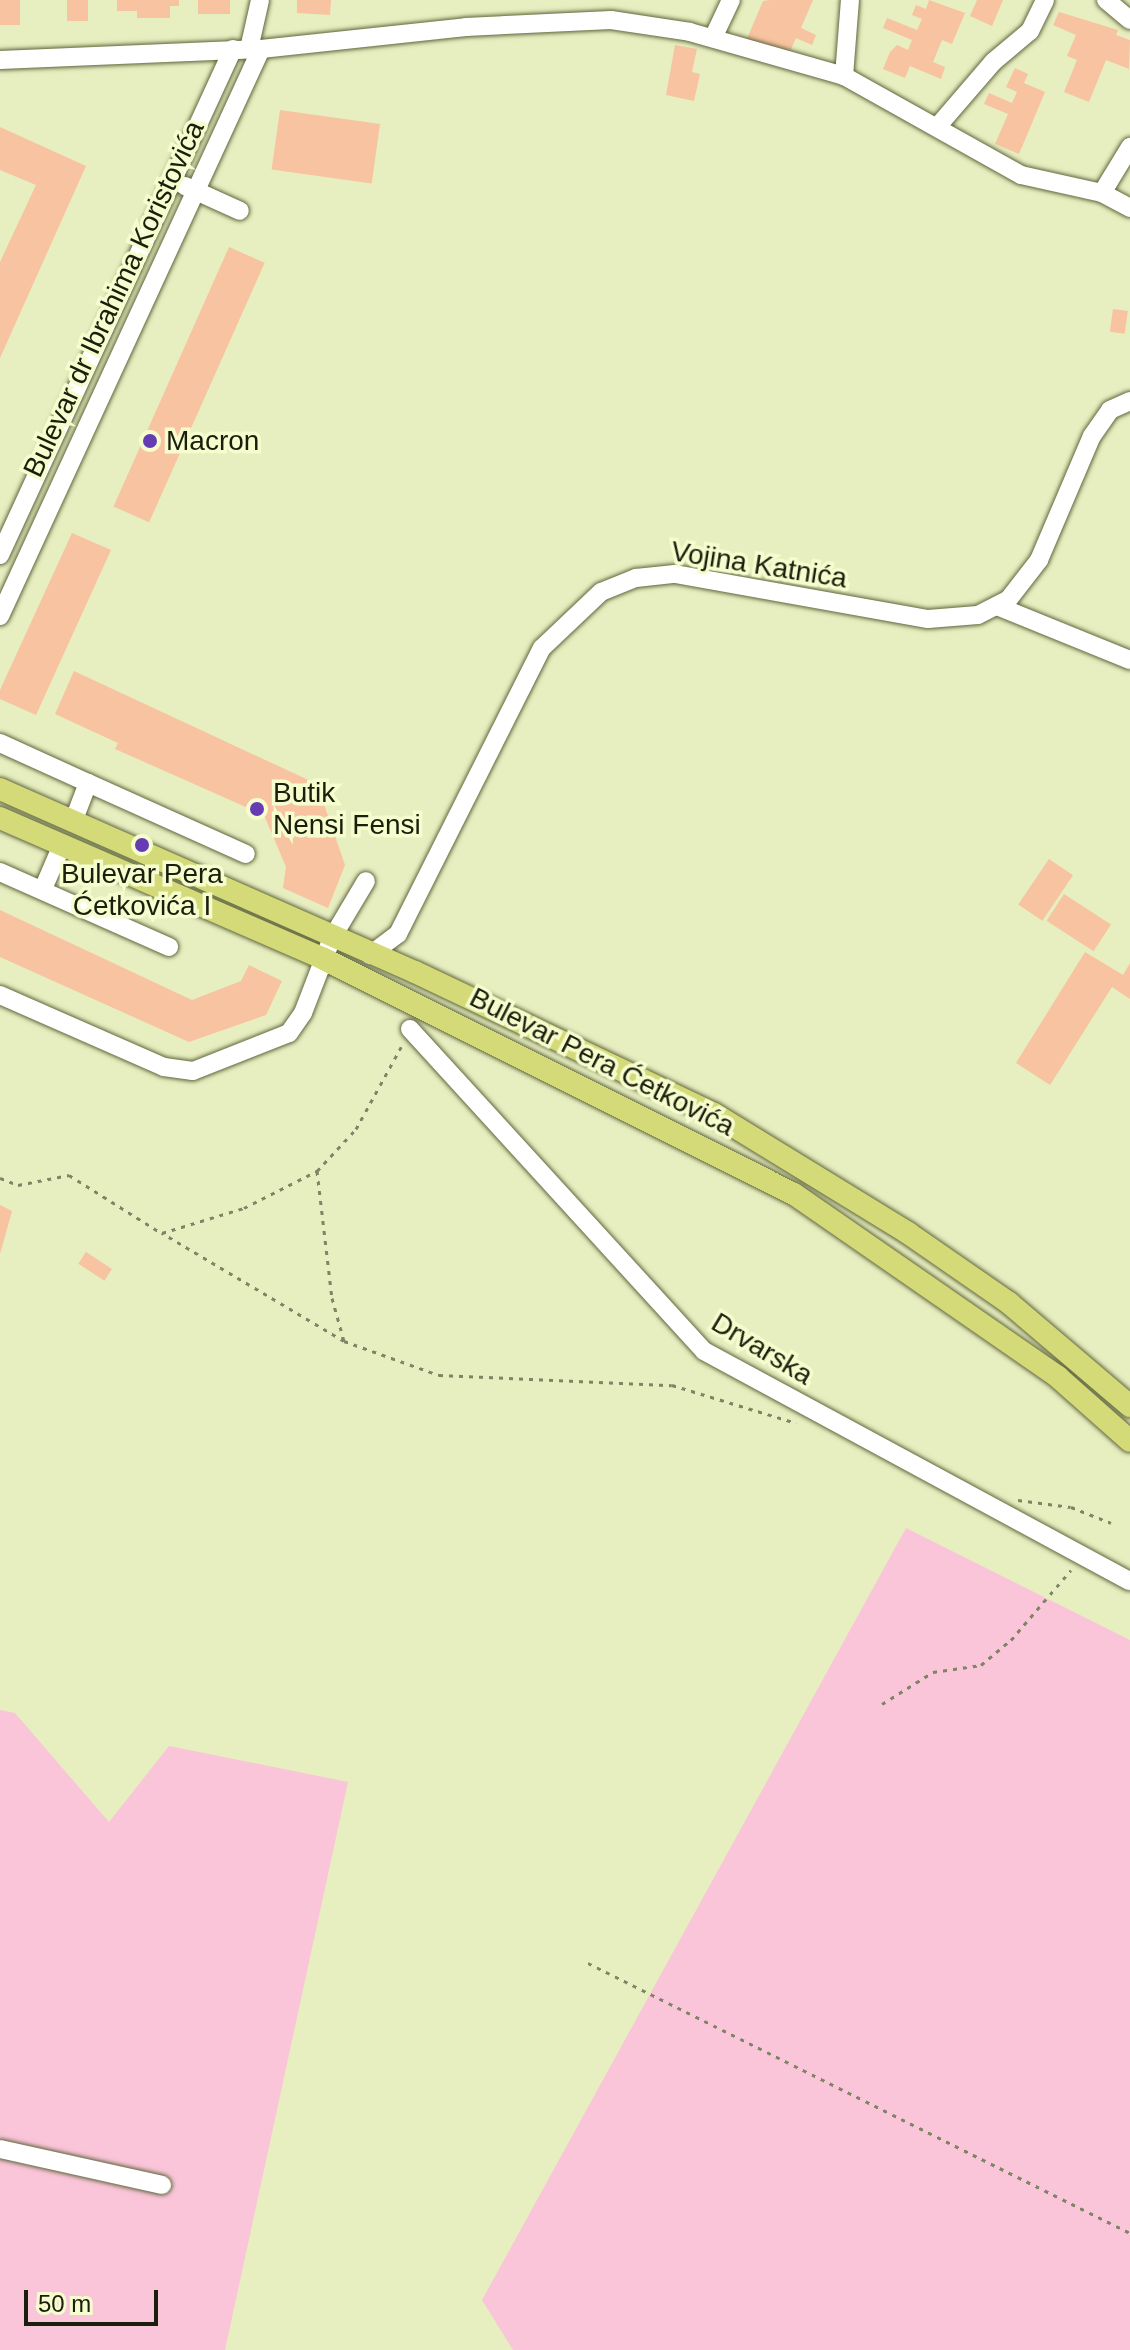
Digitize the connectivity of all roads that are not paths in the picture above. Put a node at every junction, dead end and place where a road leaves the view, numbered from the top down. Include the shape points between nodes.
1 (260, 0) edge
2 (613, 0) edge
3 (731, 0) edge
4 (850, 0) edge
5 (1045, 0) edge
6 (1106, 0) edge
7 (611, 20) junction
8 (1130, 20) edge
9 (713, 38) junction
10 (248, 49) junction
11 (0, 60) edge
12 (844, 76) junction
13 (938, 126) junction
14 (1130, 147) edge
15 (172, 180) junction
16 (194, 191) junction
17 (1102, 193) junction
18 (1130, 208) edge
19 (240, 211) dead end
20 (1130, 401) edge
21 (0, 555) edge
22 (997, 606) junction
23 (0, 616) edge
24 (1130, 660) edge
25 (0, 743) edge
26 (88, 783) junction
27 (0, 789) edge
28 (0, 818) edge
29 (73, 822) junction
30 (62, 845) junction
31 (246, 854) dead end
32 (0, 872) edge
33 (366, 881) dead end
34 (43, 889) junction
35 (169, 947) dead end
36 (328, 948) junction
37 (370, 955) junction
38 (0, 995) edge
39 (410, 1029) road end
40 (1130, 1406) edge
41 (1130, 1441) edge
42 (1126, 1573) edge
43 (0, 2149) edge
44 (162, 2185) dead end

1 - 10 street
2 - 7 street
3 - 9 street
4 - 12 street
5 - 13 street via 1030,31 993,62
6 - 8 street
7 - 9 street
7 - 10 street via 466,27
9 - 12 street via 788,64
10 - 11 street
10 - 15 street, Bulevar dr Ibrahima Koristovića
10 - 16 street, Bulevar dr Ibrahima Koristovića
12 - 13 street
13 - 17 street via 1038,182
14 - 17 street
15 - 16 street
15 - 21 street, Bulevar dr Ibrahima Koristovića
16 - 19 street
16 - 23 street, Bulevar dr Ibrahima Koristovića
17 - 18 street
20 - 22 street, Vojina Katnića via 1110,410 1092,436 1039,560 1008,600
22 - 24 street
22 - 37 street, Vojina Katnića via 978,615 928,619 675,574 636,578 601,592 542,648 398,934
25 - 26 street
26 - 29 street
26 - 31 street
27 - 29 main road, Bulevar Pera Ćetkovića
28 - 30 main road, Bulevar Pera Ćetkovića
29 - 36 main road, Bulevar Pera Ćetkovića
30 - 34 street
30 - 36 main road, Bulevar Pera Ćetkovića
32 - 34 street
33 - 36 street
34 - 35 street
36 - 37 main road, Bulevar Pera Ćetkovića
36 - 38 street via 303,1013 289,1033 193,1071 164,1067
36 - 41 main road, Bulevar Pera Ćetkovića via 794,1194 1058,1377
37 - 40 main road, Bulevar Pera Ćetkovića via 714,1114 908,1233 1009,1303
39 - 42 street, Drvarska via 692,1341 745,1376 1083,1557
43 - 44 street

